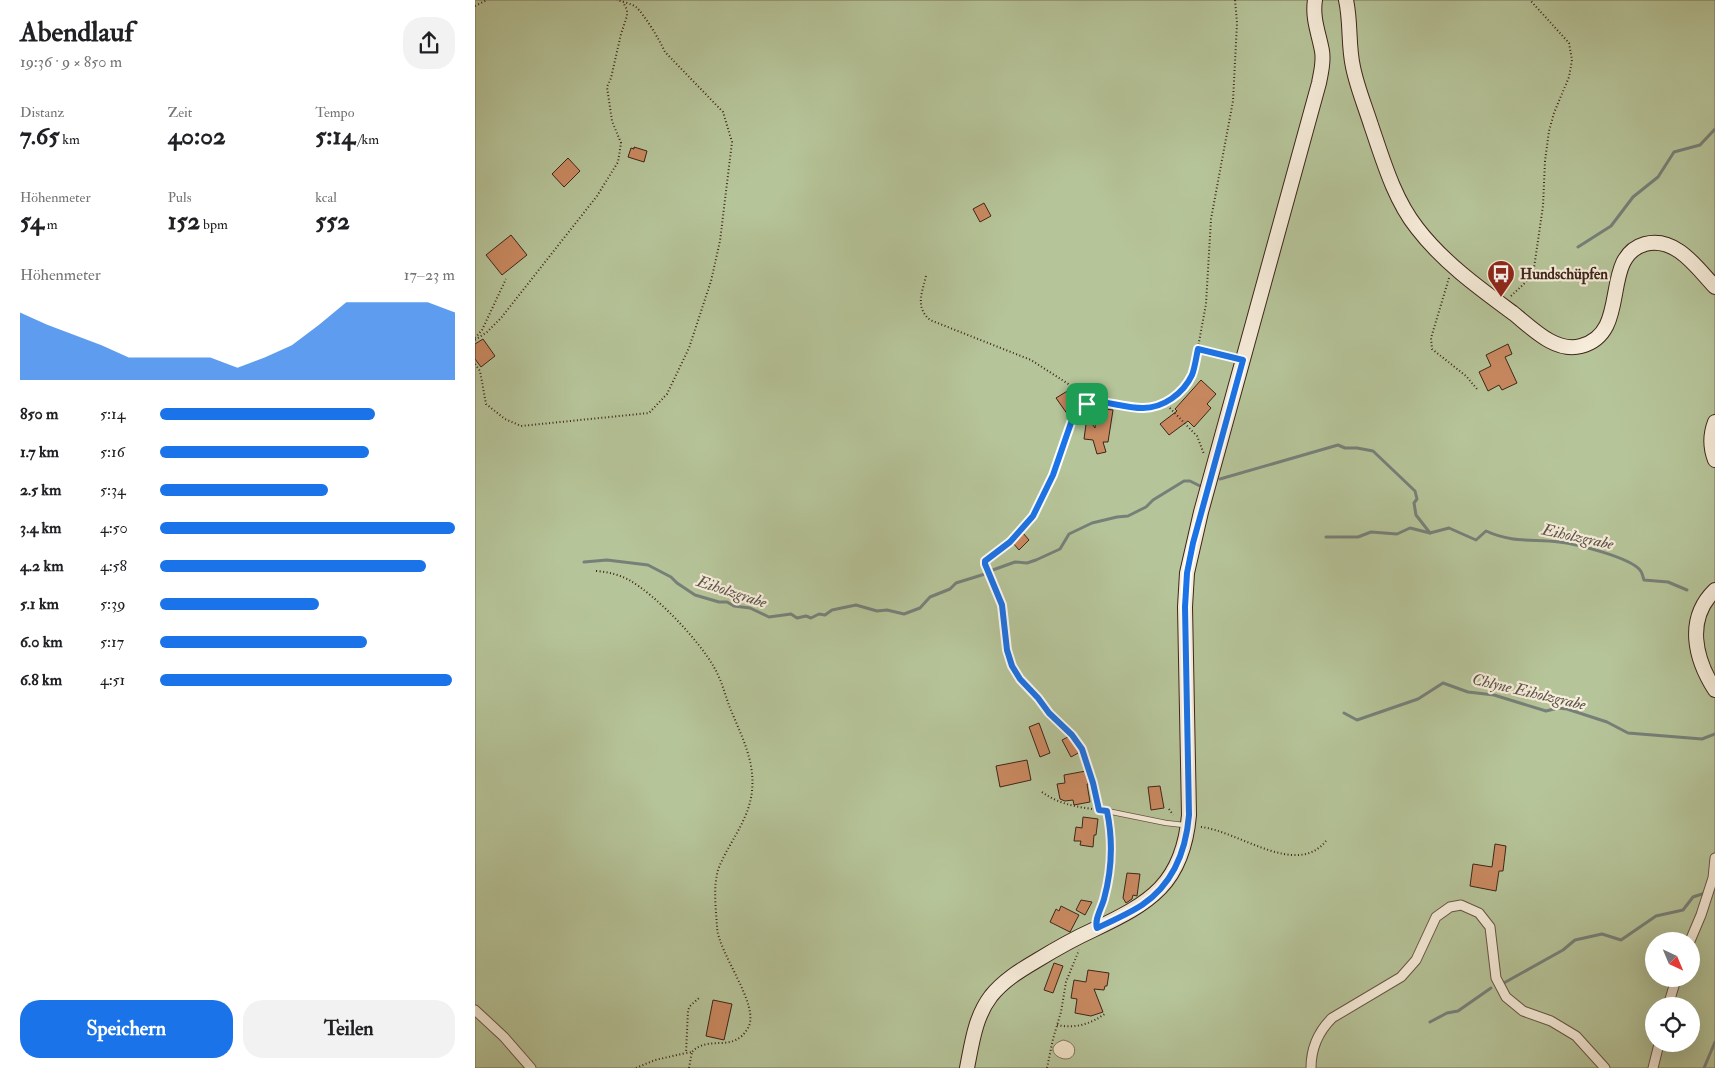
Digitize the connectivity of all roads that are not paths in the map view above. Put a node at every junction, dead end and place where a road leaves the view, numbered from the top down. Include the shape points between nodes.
1 (1315, 0) edge
2 (1346, 0) edge
3 (1715, 287) edge
4 (1715, 422) edge
5 (1715, 460) edge
6 (1715, 590) edge
7 (1715, 690) edge
8 (1188, 826) junction
9 (1715, 858) edge
10 (1097, 928) junction
11 (1693, 932) edge
12 (475, 1010) edge
13 (1657, 1052) edge
14 (531, 1068) edge
15 (967, 1068) edge
16 (1311, 1068) edge
17 (1605, 1068) edge
18 (1653, 1068) edge

1 - 8 street via 1322,70 1187,573
2 - 3 street via 1353,69 1397,194 1416,227 1454,266 1502,305 1553,343 1573,348 1584,345 1601,335 1607,327 1621,269 1629,254 1644,244 1654,243 1681,252
4 - 5 street via 1711,439
6 - 7 street via 1701,609 1695,632 1699,656
8 - 10 street via 1176,867 1164,884 1142,905
8 - 10 lane via 1107,811 1111,854
9 - 11 street via 1713,878
10 - 15 street via 1015,973 991,996 975,1028
12 - 14 street via 504,1036
13 - 18 street
16 - 17 street via 1314,1044 1326,1024 1401,977 1416,960 1435,917 1461,905 1479,913 1490,927 1496,978 1506,997 1523,1011 1551,1021 1576,1036

